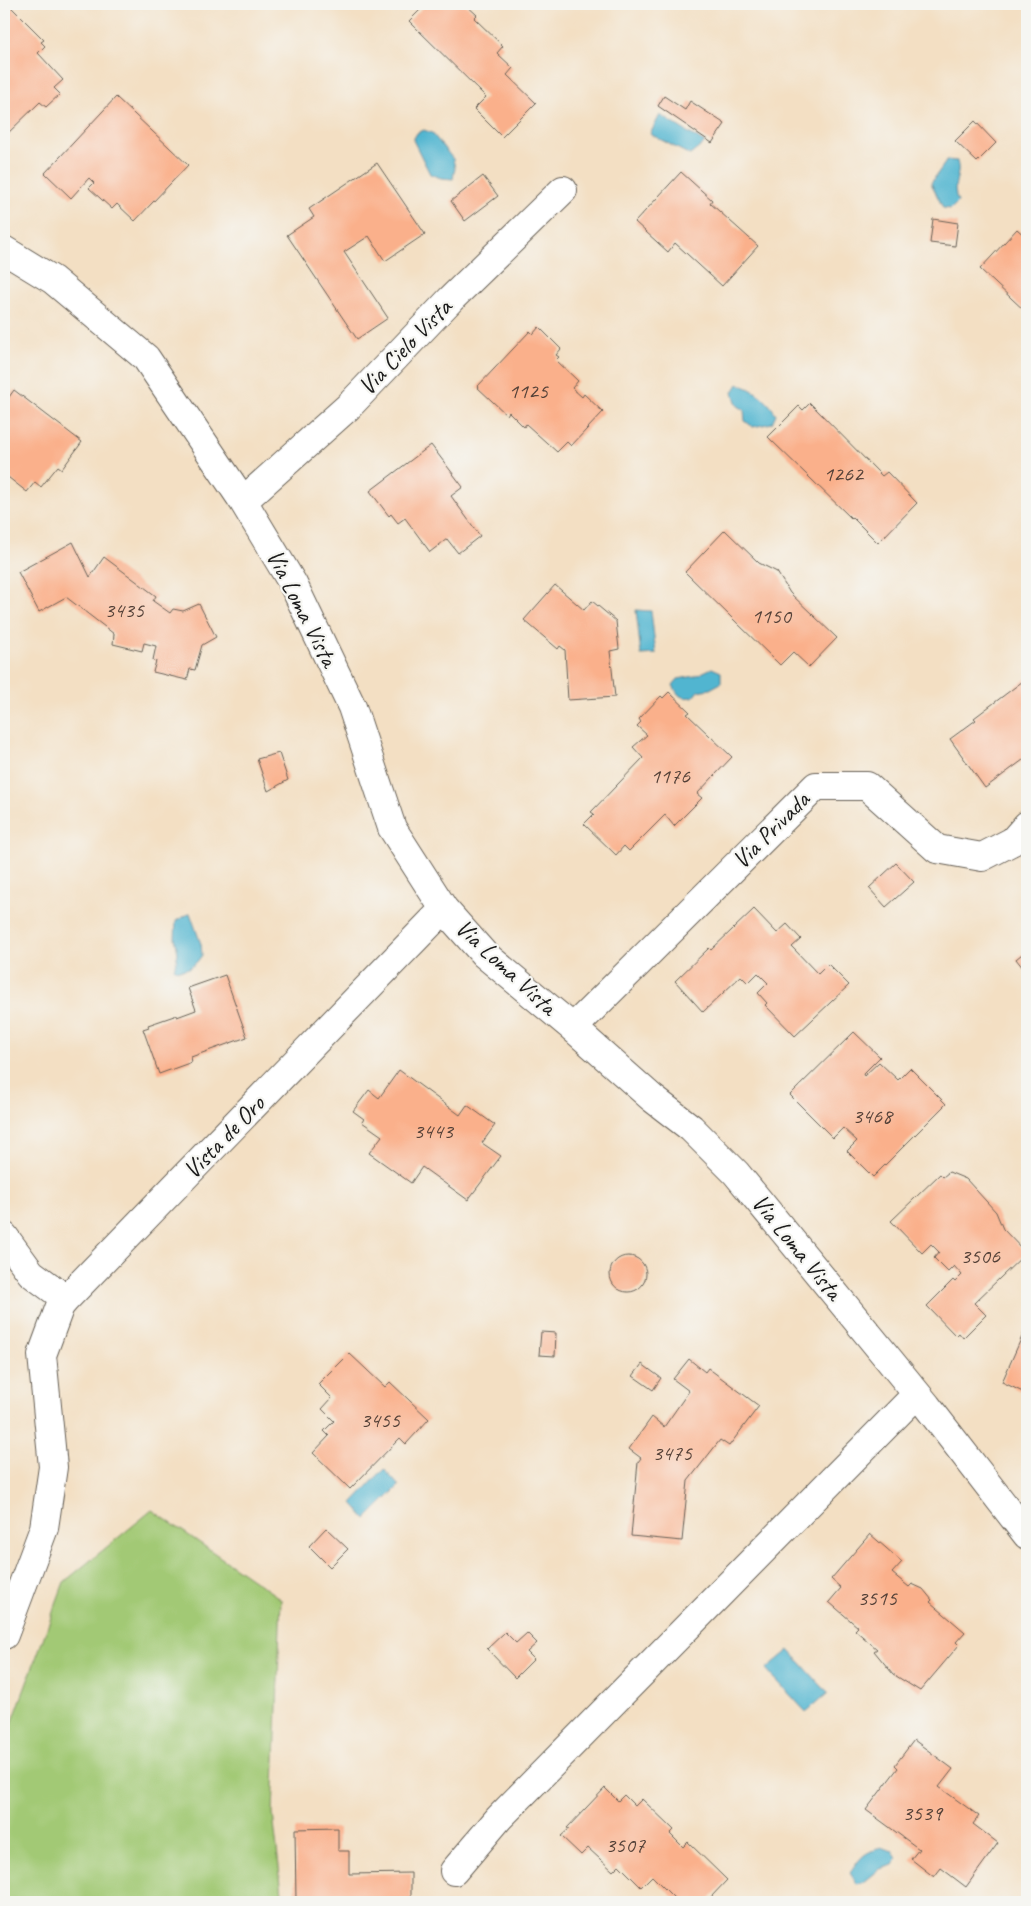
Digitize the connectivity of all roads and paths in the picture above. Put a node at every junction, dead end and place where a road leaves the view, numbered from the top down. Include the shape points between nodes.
1 (563, 190) dead end
2 (4, 250) edge
3 (243, 500) junction
4 (1027, 825) edge
5 (444, 909) junction
6 (573, 1028) junction
7 (4, 1236) edge
8 (66, 1299) junction
9 (917, 1394) junction
10 (1027, 1535) edge
11 (4, 1635) edge
12 (454, 1871) dead end

1 - 3 street, Via Cielo Vista via 451,299 348,407
2 - 3 street, Via Loma Vista via 52,280 146,358
3 - 5 street, Via Loma Vista via 293,584 352,707 392,828
4 - 6 street, Via Privada via 1013,841 982,857 937,849 867,786 816,786
5 - 6 street, Via Loma Vista via 484,954
5 - 8 street, Vista de Oro
6 - 9 street, Via Loma Vista via 691,1128 736,1173
7 - 8 street via 31,1273
8 - 11 street, Vista de Oro via 60,1306 42,1355 54,1467 44,1528
9 - 10 street, Via Loma Vista
9 - 12 street via 499,1818

